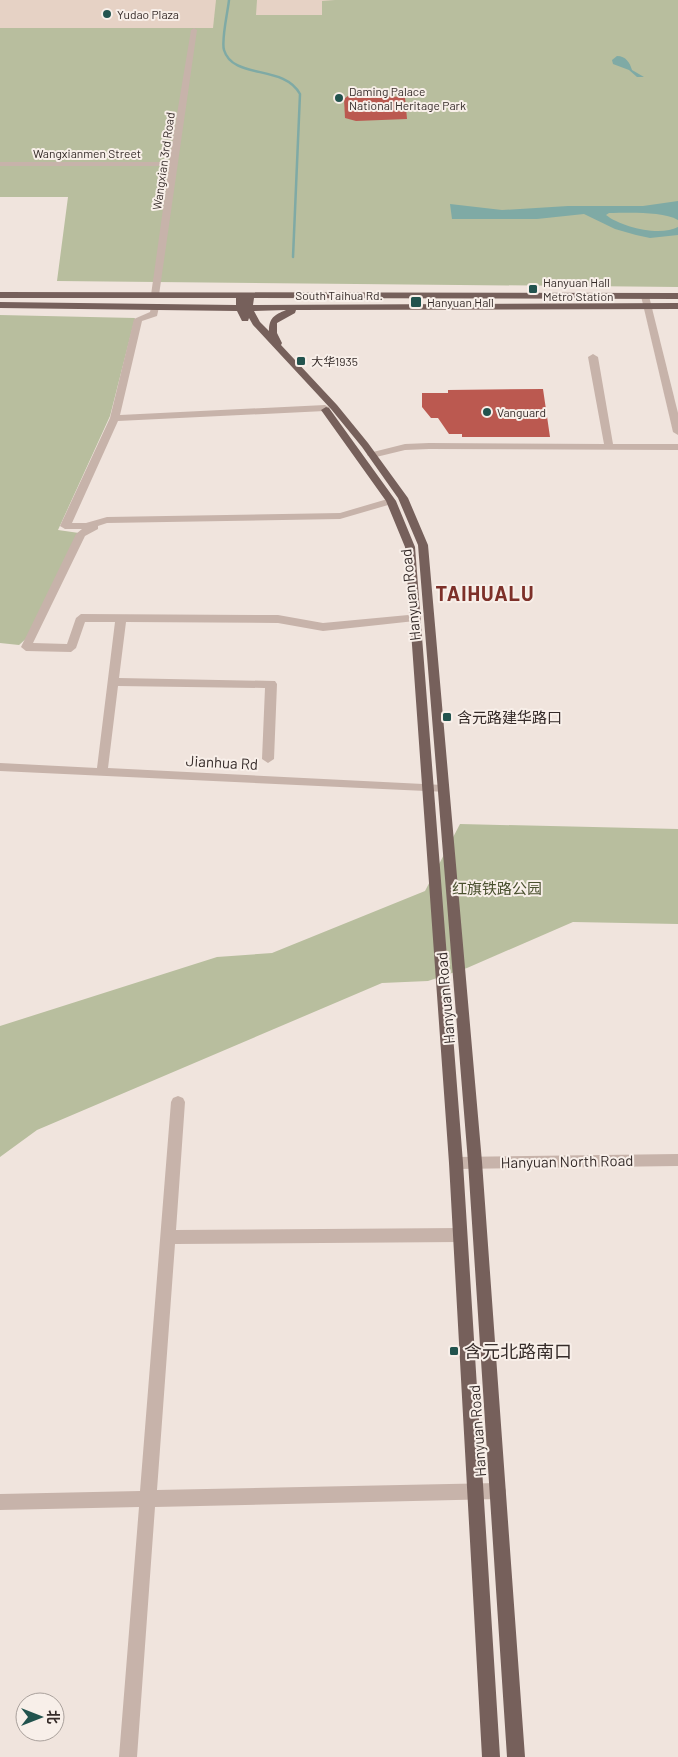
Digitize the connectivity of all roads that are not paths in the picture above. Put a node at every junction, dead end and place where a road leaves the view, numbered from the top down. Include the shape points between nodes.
1 (194, 30) dead end
2 (0, 164) edge
3 (173, 164) junction
4 (0, 295) edge
5 (155, 295) junction
6 (645, 296) junction
7 (678, 296) edge
8 (245, 302) junction
9 (0, 306) edge
10 (648, 306) junction
11 (678, 306) edge
12 (155, 307) junction
13 (313, 308) junction
14 (282, 352) junction
15 (593, 357) dead end
16 (324, 408) junction
17 (115, 418) junction
18 (678, 432) edge
19 (609, 446) junction
20 (678, 447) edge
21 (372, 455) junction
22 (391, 501) junction
23 (107, 520) junction
24 (416, 617) junction
25 (121, 619) junction
26 (113, 682) junction
27 (268, 759) dead end
28 (0, 769) edge
29 (102, 772) junction
30 (428, 789) junction
31 (443, 789) junction
32 (178, 1102) dead end
33 (678, 1160) edge
34 (475, 1162) junction
35 (456, 1163) junction
36 (460, 1235) junction
37 (168, 1237) junction
38 (475, 1491) junction
39 (498, 1491) junction
40 (148, 1500) junction
41 (0, 1502) edge
42 (128, 1757) edge
43 (491, 1757) edge
44 (516, 1757) edge

1 - 3 street, Wangxian 3rd Road
2 - 3 street, Wangxianmen Street
3 - 5 street, Wangxian 3rd Road
4 - 5 main road, South Taihua Rd.
5 - 8 main road, South Taihua Rd.
6 - 7 main road, South Taihua Rd.
6 - 8 main road, South Taihua Rd.
6 - 10 street
8 - 12 main road, South Taihua Rd.
8 - 13 main road, South Taihua Rd.
8 - 14 main road, Hanyuan Road via 256,323
8 - 16 main road, Hanyuan Road via 248,325
9 - 12 main road, South Taihua Rd.
10 - 11 main road, South Taihua Rd.
10 - 13 main road, South Taihua Rd.
10 - 18 street
12 - 17 street via 154,314 138,319
13 - 14 main road via 286,313 273,322 273,333
14 - 21 main road, Hanyuan Road via 334,407
15 - 19 street
16 - 17 street
16 - 22 main road, Hanyuan Road
17 - 23 street via 65,526 86,526
19 - 20 street
19 - 21 street via 405,447
21 - 31 main road, Hanyuan Road via 403,498 423,545
22 - 23 street via 340,516
22 - 24 main road, Hanyuan Road via 410,547
23 - 25 street via 81,534 26,647 71,648 81,618
24 - 25 street via 323,627 278,619
24 - 30 main road, Hanyuan Road
25 - 26 street
26 - 27 street via 271,684
26 - 29 street
28 - 29 street, Jianhua Rd
29 - 30 street, Jianhua Rd
30 - 31 street, Jianhua Rd
30 - 35 main road, Hanyuan Road
31 - 34 main road, Hanyuan Road
32 - 37 street
33 - 34 street, Hanyuan North Road
34 - 35 street, Hanyuan North Road
34 - 39 main road, Hanyuan Road
35 - 36 main road, Hanyuan Road
36 - 37 street
36 - 38 main road, Hanyuan Road
37 - 40 street
38 - 39 street
38 - 40 street
38 - 43 main road, Hanyuan Road
39 - 44 main road, Hanyuan Road
40 - 41 street
40 - 42 street

